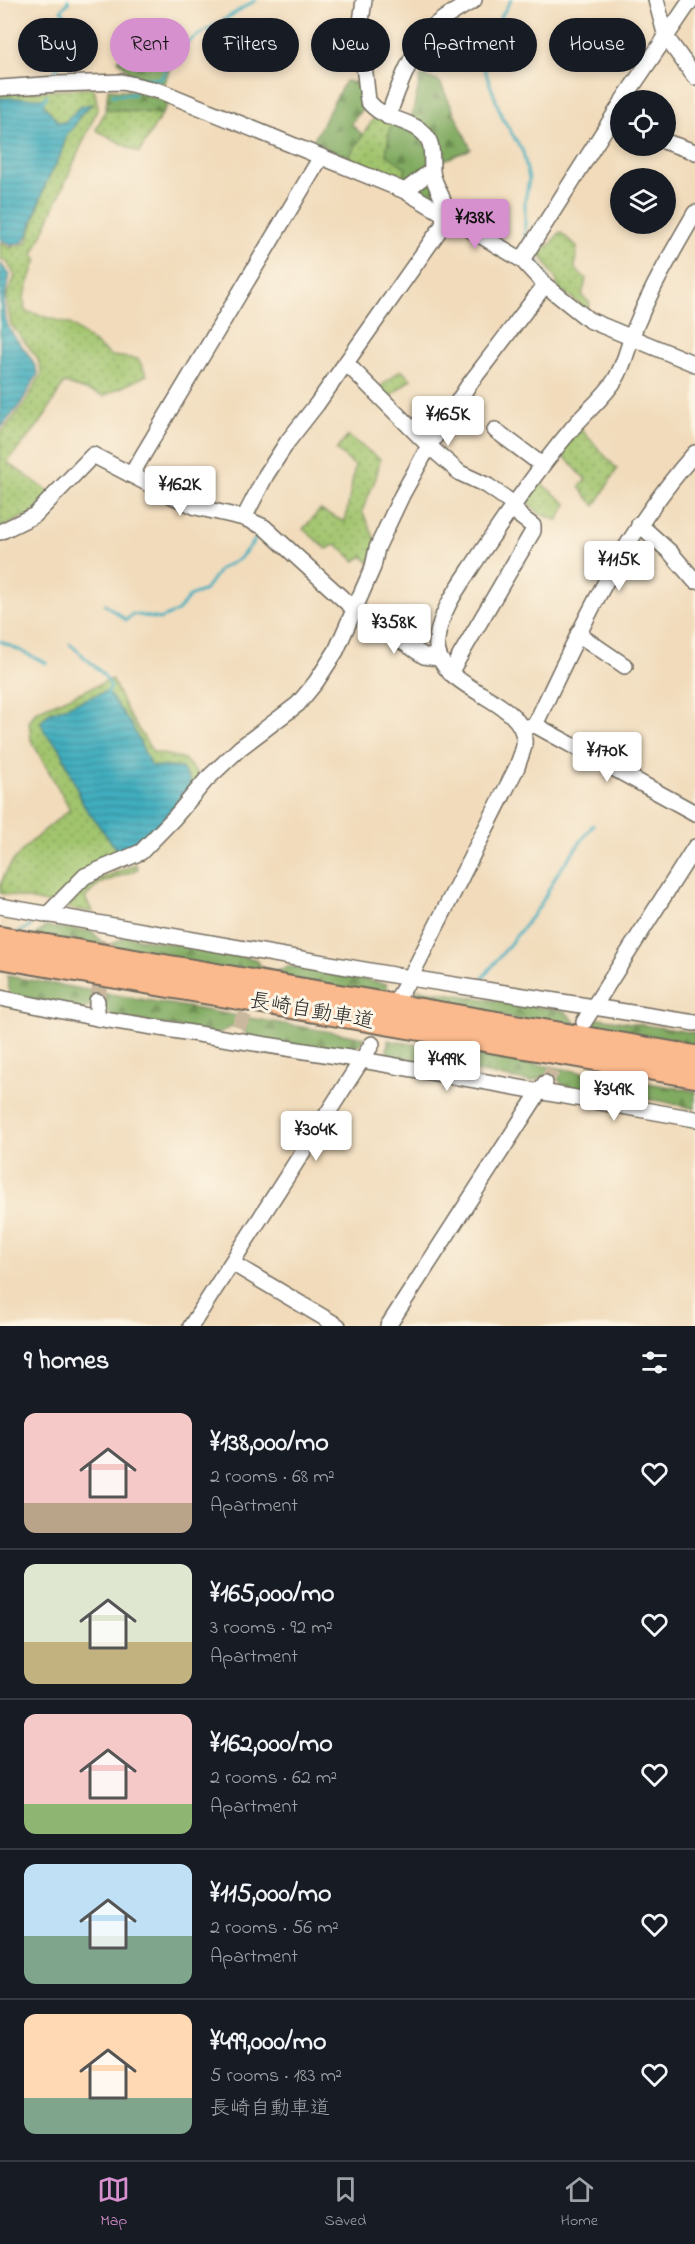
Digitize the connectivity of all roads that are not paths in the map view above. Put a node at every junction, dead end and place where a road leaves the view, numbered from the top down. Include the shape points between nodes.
1 (364, 0) edge
2 (474, 0) edge
3 (656, 0) edge
4 (690, 0) edge
5 (666, 37) junction
6 (695, 77) edge
7 (0, 88) edge
8 (630, 90) edge
9 (388, 117) junction
10 (610, 130) edge
11 (676, 145) edge
12 (695, 152) edge
13 (321, 157) junction
14 (431, 171) junction
15 (405, 191) junction
16 (695, 213) edge
17 (444, 215) junction
18 (524, 257) junction
19 (550, 289) junction
20 (630, 337) junction
21 (346, 363) junction
22 (695, 364) edge
23 (495, 430) dead end
24 (433, 450) junction
25 (692, 462) edge
26 (542, 465) junction
27 (131, 475) junction
28 (512, 507) junction
29 (244, 518) junction
30 (639, 524) junction
31 (0, 532) edge
32 (695, 581) edge
33 (359, 613) junction
34 (578, 634) junction
35 (438, 658) junction
36 (625, 666) dead end
37 (450, 673) junction
38 (528, 727) junction
39 (695, 813) edge
40 (695, 847) edge
41 (1, 908) edge
42 (47, 915) junction
43 (0, 938) edge
44 (273, 955) junction
45 (0, 957) edge
46 (269, 970) tunnel mouth
47 (410, 978) junction
48 (399, 996) dead end
49 (0, 998) edge
50 (97, 1001) tunnel mouth
51 (593, 1007) junction
52 (97, 1018) junction
53 (584, 1022) dead end
54 (695, 1023) edge
55 (372, 1044) dead end
56 (695, 1057) edge
57 (362, 1060) junction
58 (695, 1076) edge
59 (541, 1088) junction
60 (695, 1119) edge
61 (232, 1263) junction
62 (191, 1326) edge
63 (338, 1326) edge
64 (388, 1326) edge

1 - 9 street via 360,29 368,101
2 - 9 street via 428,34 402,77
3 - 5 street
4 - 5 street
5 - 6 street
5 - 8 street
7 - 13 street via 122,82 160,91
9 - 14 street via 423,132 433,158
10 - 18 street
11 - 12 street
13 - 15 street
13 - 27 street
14 - 15 street
14 - 17 street
15 - 17 street
16 - 20 street
17 - 18 street
17 - 21 street via 443,225
18 - 19 street
19 - 20 street via 589,320
19 - 24 street via 468,386
20 - 22 street
20 - 26 street via 613,383
21 - 24 street
21 - 29 street via 283,449
23 - 26 street
24 - 28 street via 460,473 508,500
24 - 33 street via 402,495 377,548
25 - 30 street
26 - 28 street
27 - 29 street via 196,507
27 - 31 street via 93,455 35,515
28 - 35 street via 442,615
28 - 37 street via 533,526 533,531
29 - 33 street via 264,528
30 - 32 street
30 - 34 street
33 - 35 street via 424,656
33 - 42 street via 298,704 240,748 206,780 141,852 85,876
34 - 36 street
34 - 38 street
35 - 37 street
37 - 38 street
38 - 39 street
38 - 47 street via 516,767
40 - 51 street
41 - 42 street
42 - 44 street via 108,933
43 - 56 highway, 長崎自動車道
44 - 46 street
44 - 47 street
45 - 58 highway, 長崎自動車道
47 - 48 street
47 - 51 street
49 - 52 street
50 - 52 street
51 - 53 street
51 - 54 street
52 - 57 street via 234,1033
55 - 57 street
57 - 59 street
57 - 61 street
59 - 60 street
59 - 64 street
61 - 62 street
61 - 63 street

